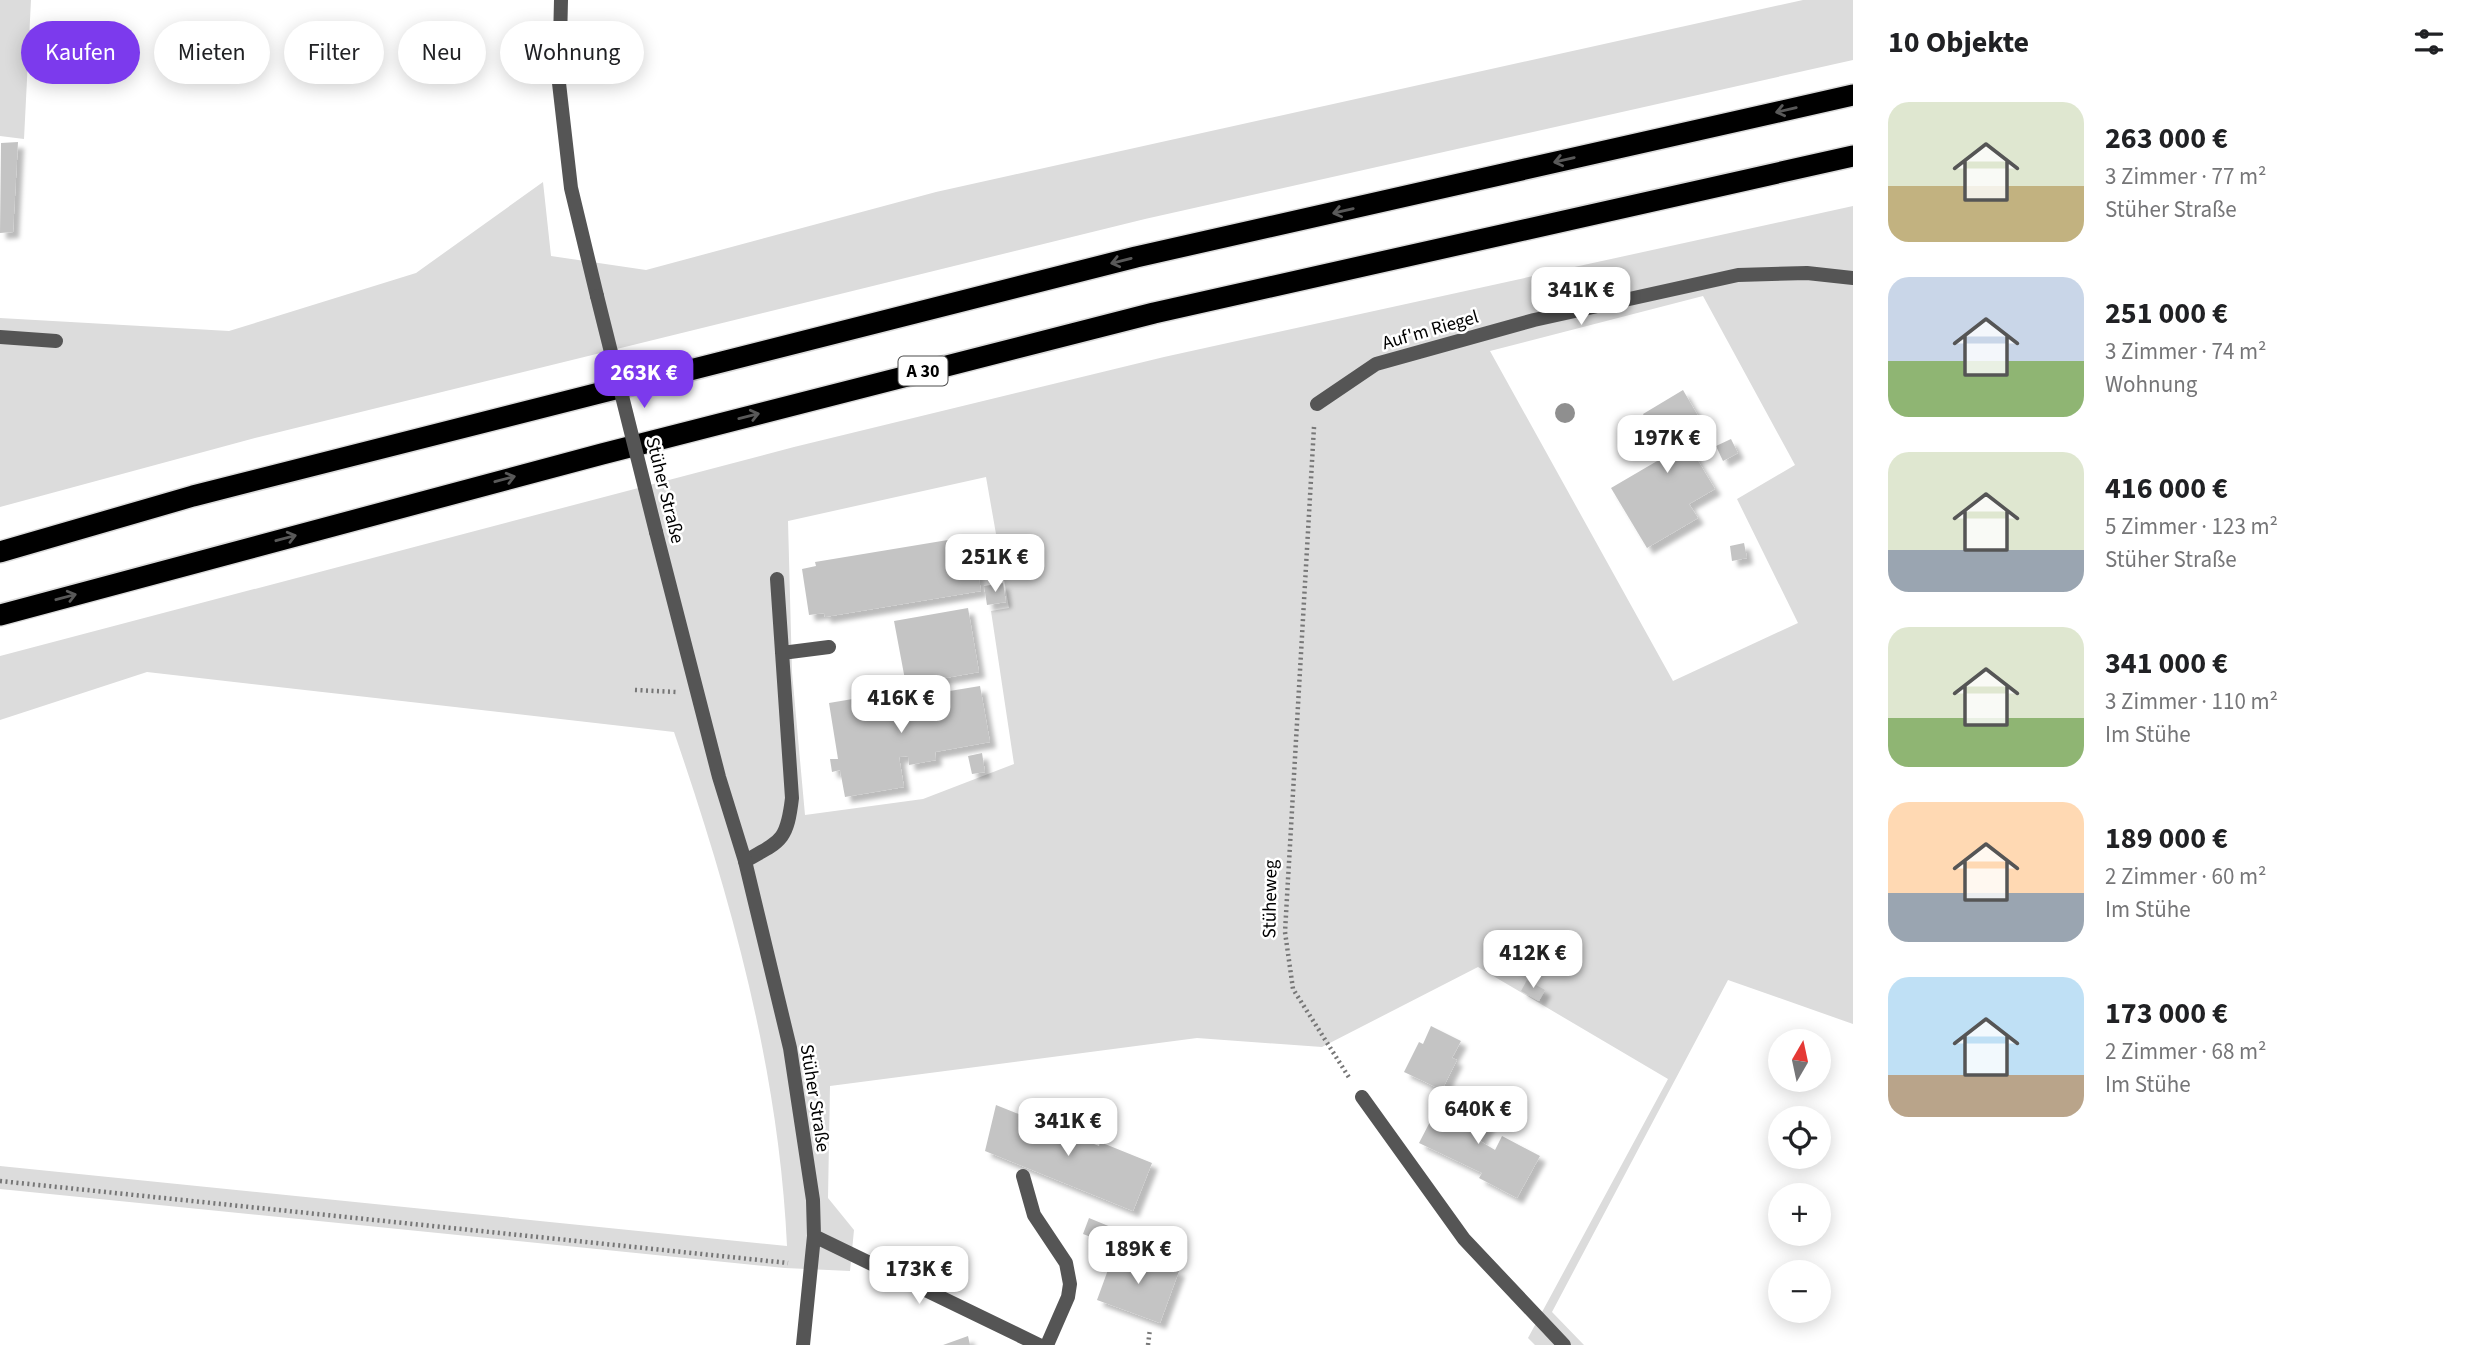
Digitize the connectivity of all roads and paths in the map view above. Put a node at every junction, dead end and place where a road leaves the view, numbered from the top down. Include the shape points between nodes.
1 (561, 0) edge
2 (1853, 95) edge
3 (1853, 156) edge
4 (1853, 278) edge
5 (0, 337) edge
6 (56, 341) dead end
7 (1317, 404) joint
8 (0, 552) edge
9 (777, 579) dead end
10 (0, 615) edge
11 (829, 647) dead end
12 (782, 653) junction
13 (635, 690) dead end
14 (697, 693) junction
15 (745, 861) junction
16 (1362, 1097) joint
17 (1023, 1176) dead end
18 (0, 1181) edge
19 (814, 1236) junction
20 (810, 1265) junction
21 (1150, 1329) dead end
22 (803, 1345) edge
23 (1039, 1345) edge
24 (1047, 1345) edge
25 (1147, 1345) edge
26 (1564, 1345) edge

1 - 14 street, Stüher Straße, bridge via 559,83 571,188
2 -> 8 highway via 1136,257 207,492
10 -> 3 highway, A 30 via 615,450 1115,323
4 - 7 street, Auf'm Riegel via 1807,273 1738,275 1534,320 1377,364
5 - 6 street
7 - 16 path, Stüheweg via 1285,932 1293,989
9 - 12 street
11 - 12 street
12 - 15 street via 792,798 789,825 779,842
13 - 14 path
14 - 15 street, Stüher Straße
15 - 19 street, Stüher Straße via 790,1048 813,1200
16 - 26 street via 1464,1238
17 - 24 street via 1034,1215 1066,1263 1070,1284
18 - 20 path
19 - 20 street, Stüher Straße
19 - 23 street
20 - 22 street, Stüher Straße
21 - 25 path

